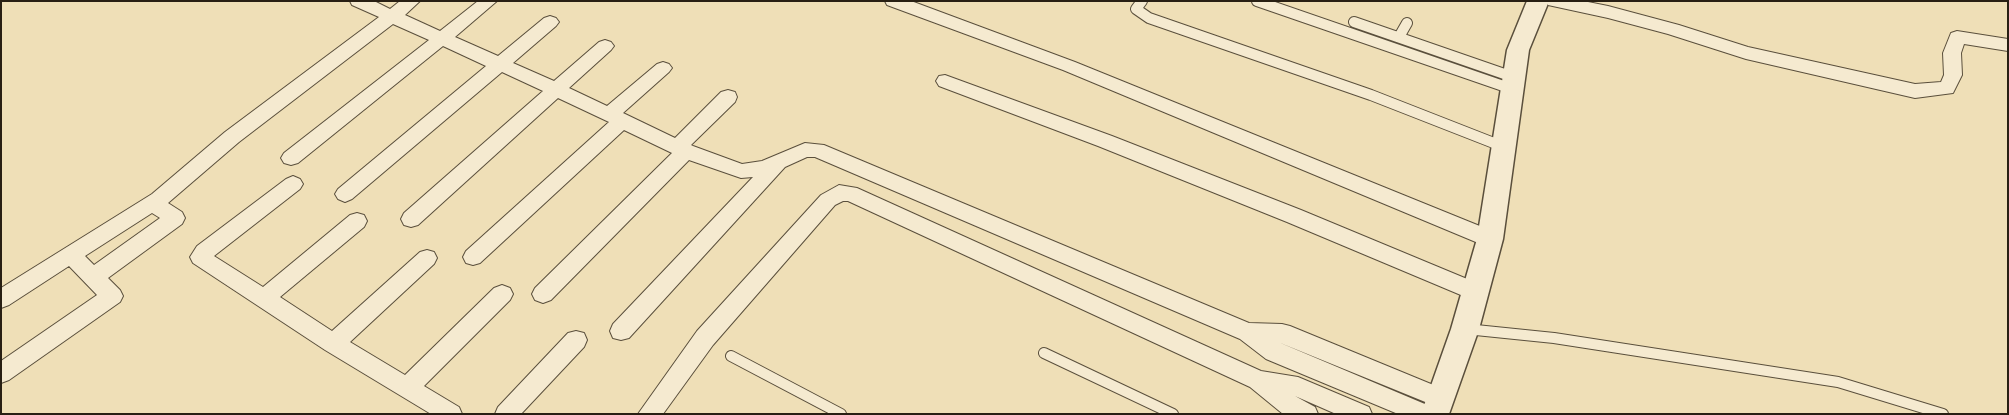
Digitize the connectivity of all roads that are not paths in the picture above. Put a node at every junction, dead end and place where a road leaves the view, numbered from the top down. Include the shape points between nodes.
1 (358, 1) edge
2 (412, 1) edge
3 (489, 1) edge
4 (893, 1) edge
5 (1142, 1) edge
6 (1257, 1) edge
7 (1538, 1) edge
8 (1554, 1) edge
9 (393, 16) junction
10 (550, 22) dead end
11 (1354, 22) dead end
12 (1407, 23) dead end
13 (1399, 37) junction
14 (442, 38) junction
15 (2008, 45) edge
16 (606, 46) dead end
17 (500, 65) junction
18 (663, 68) dead end
19 (945, 81) dead end
20 (1512, 83) junction
21 (557, 90) junction
22 (728, 97) dead end
23 (616, 118) junction
24 (1504, 147) junction
25 (682, 149) junction
26 (291, 158) dead end
27 (778, 162) junction
28 (294, 184) dead end
29 (344, 194) dead end
30 (152, 203) junction
31 (411, 219) dead end
32 (357, 221) dead end
33 (1490, 239) junction
34 (71, 255) junction
35 (427, 258) dead end
36 (473, 258) dead end
37 (93, 277) junction
38 (1476, 292) junction
39 (502, 294) dead end
40 (543, 294) dead end
41 (1, 298) edge
42 (263, 299) junction
43 (1465, 329) junction
44 (622, 331) dead end
45 (576, 340) dead end
46 (333, 343) junction
47 (1044, 353) dead end
48 (731, 356) dead end
49 (1, 373) edge
50 (1258, 380) junction
51 (408, 387) junction
52 (1433, 408) edge
53 (451, 414) edge
54 (506, 414) edge
55 (649, 414) edge
56 (841, 414) edge
57 (1173, 414) edge
58 (1307, 414) edge
59 (1361, 414) edge
60 (1943, 414) edge

1 - 9 street
2 - 9 street
3 - 14 street
4 - 33 street via 1069,66
5 - 24 lane via 1136,9 1149,18 1371,95
6 - 20 lane
7 - 20 street via 1518,50
8 - 15 street via 1673,29 1746,53 1915,91 1947,88 1953,75 1952,53 1957,37
9 - 14 street
9 - 30 street via 232,137
10 - 17 street
11 - 13 lane
12 - 13 lane
13 - 20 lane
14 - 17 street
14 - 26 street
16 - 21 street
17 - 21 street
17 - 29 street
18 - 23 street
19 - 38 street via 1285,212
20 - 24 street
21 - 23 street
21 - 31 street
22 - 25 street
23 - 25 street
23 - 36 street
24 - 33 street
25 - 27 street via 741,171 765,168
25 - 40 street
27 - 44 street
27 - 52 street via 805,150 817,150 1248,332 1282,333
28 - 42 street via 200,257
30 - 34 street
30 - 37 street via 175,218
32 - 42 street
33 - 38 street
34 - 37 street
34 - 41 street
35 - 46 street
37 - 49 street via 112,296
38 - 43 street
39 - 51 street
42 - 46 street
43 - 52 street
43 - 60 lane via 1554,338 1838,382
45 - 54 street
46 - 51 street
47 - 57 lane
48 - 56 lane
50 - 55 street via 850,193 839,193 828,200 705,338
50 - 58 street via 1290,406
50 - 59 street via 1298,387
51 - 53 street

